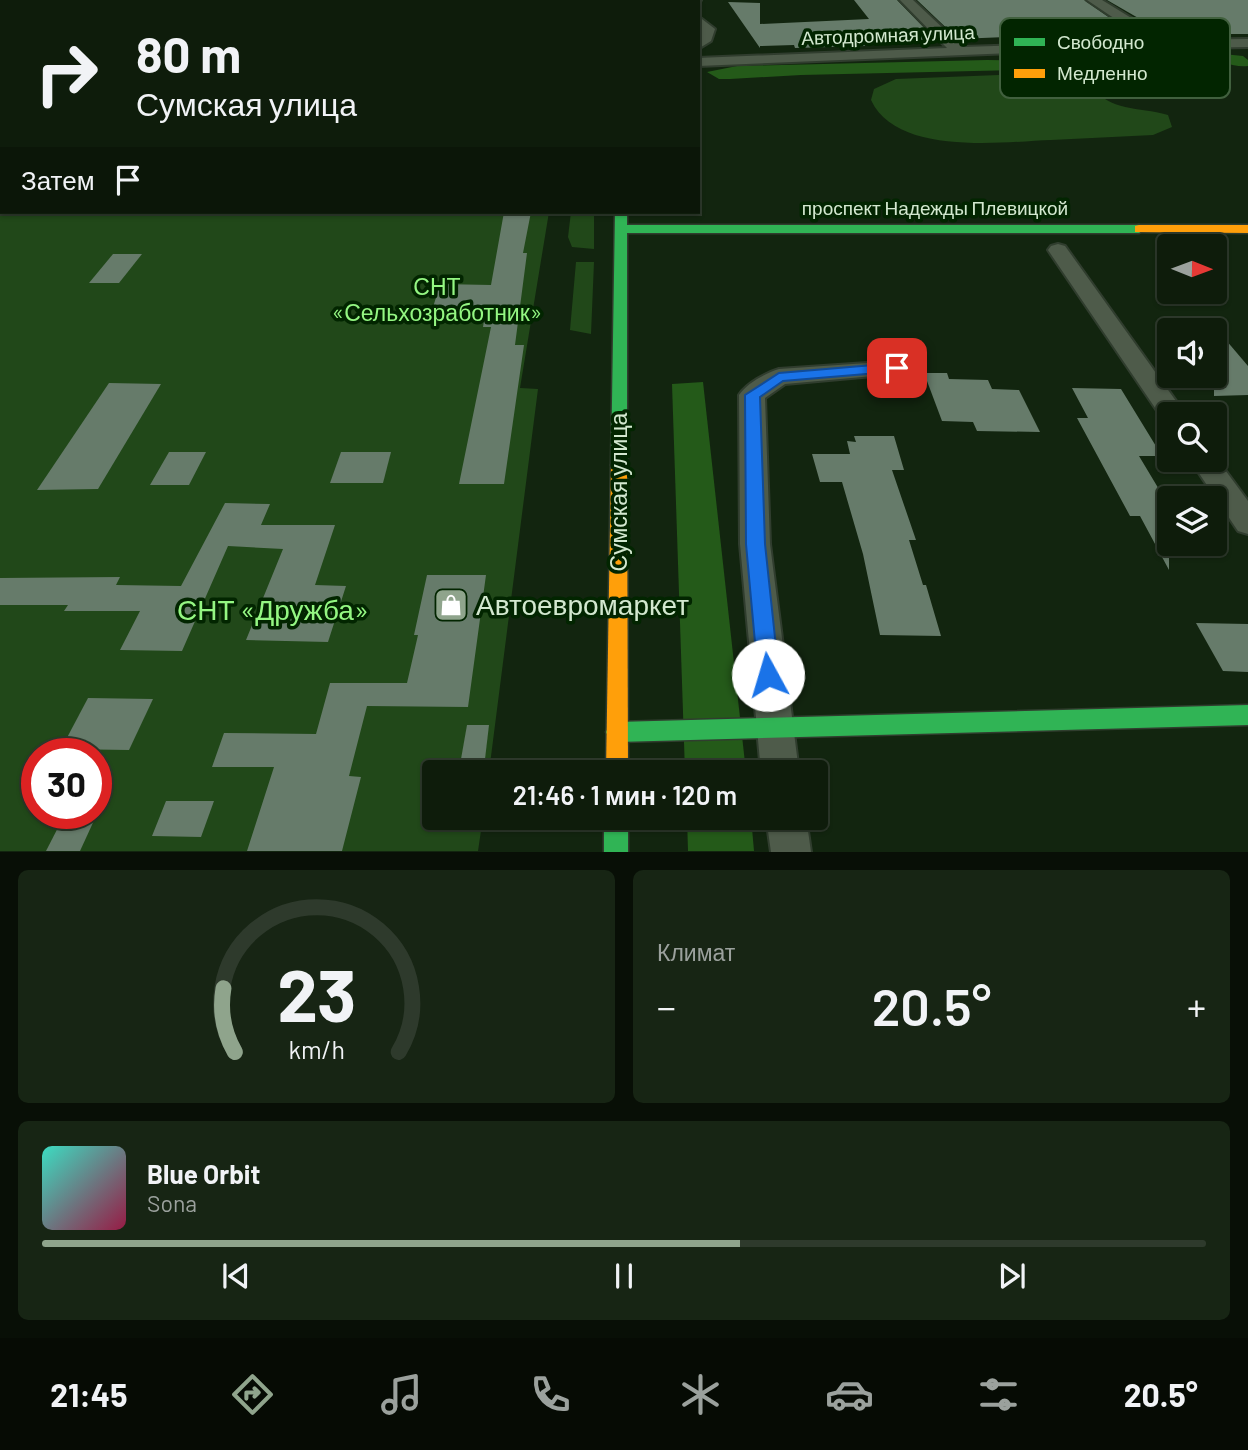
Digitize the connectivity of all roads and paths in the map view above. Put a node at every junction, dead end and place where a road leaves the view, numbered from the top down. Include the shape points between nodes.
1 (906, 0) edge
2 (1093, 0) edge
3 (1122, 18) edge
4 (700, 22) edge
5 (700, 43) edge
6 (1230, 43) edge
7 (1248, 43) edge
8 (1000, 50) edge
9 (959, 51) junction
10 (700, 62) edge
11 (621, 214) edge
12 (622, 229) junction
13 (1248, 229) edge
14 (1058, 250) dead end
15 (897, 368) dead end
16 (1164, 402) edge
17 (1212, 472) edge
18 (1248, 523) edge
19 (1248, 715) edge
20 (774, 727) junction
21 (617, 732) junction
22 (617, 760) edge
23 (778, 760) edge
24 (616, 830) edge
25 (788, 830) edge
26 (616, 852) edge
27 (791, 852) edge

1 - 9 street
2 - 3 street
4 - 5 street via 708,29
6 - 7 street, Автодромная улица
8 - 9 street, Автодромная улица
9 - 10 street, Автодромная улица
11 - 12 main road, Сумская улица
12 - 13 main road, проспект Надежды Плевицкой
12 - 21 main road, Сумская улица via 628,252
14 - 16 street
15 - 20 street via 779,377 752,395 755,544
17 - 18 street
19 - 20 main road
20 - 21 main road
20 - 23 street
21 - 22 main road, Сумская улица
24 - 26 main road
25 - 27 street

